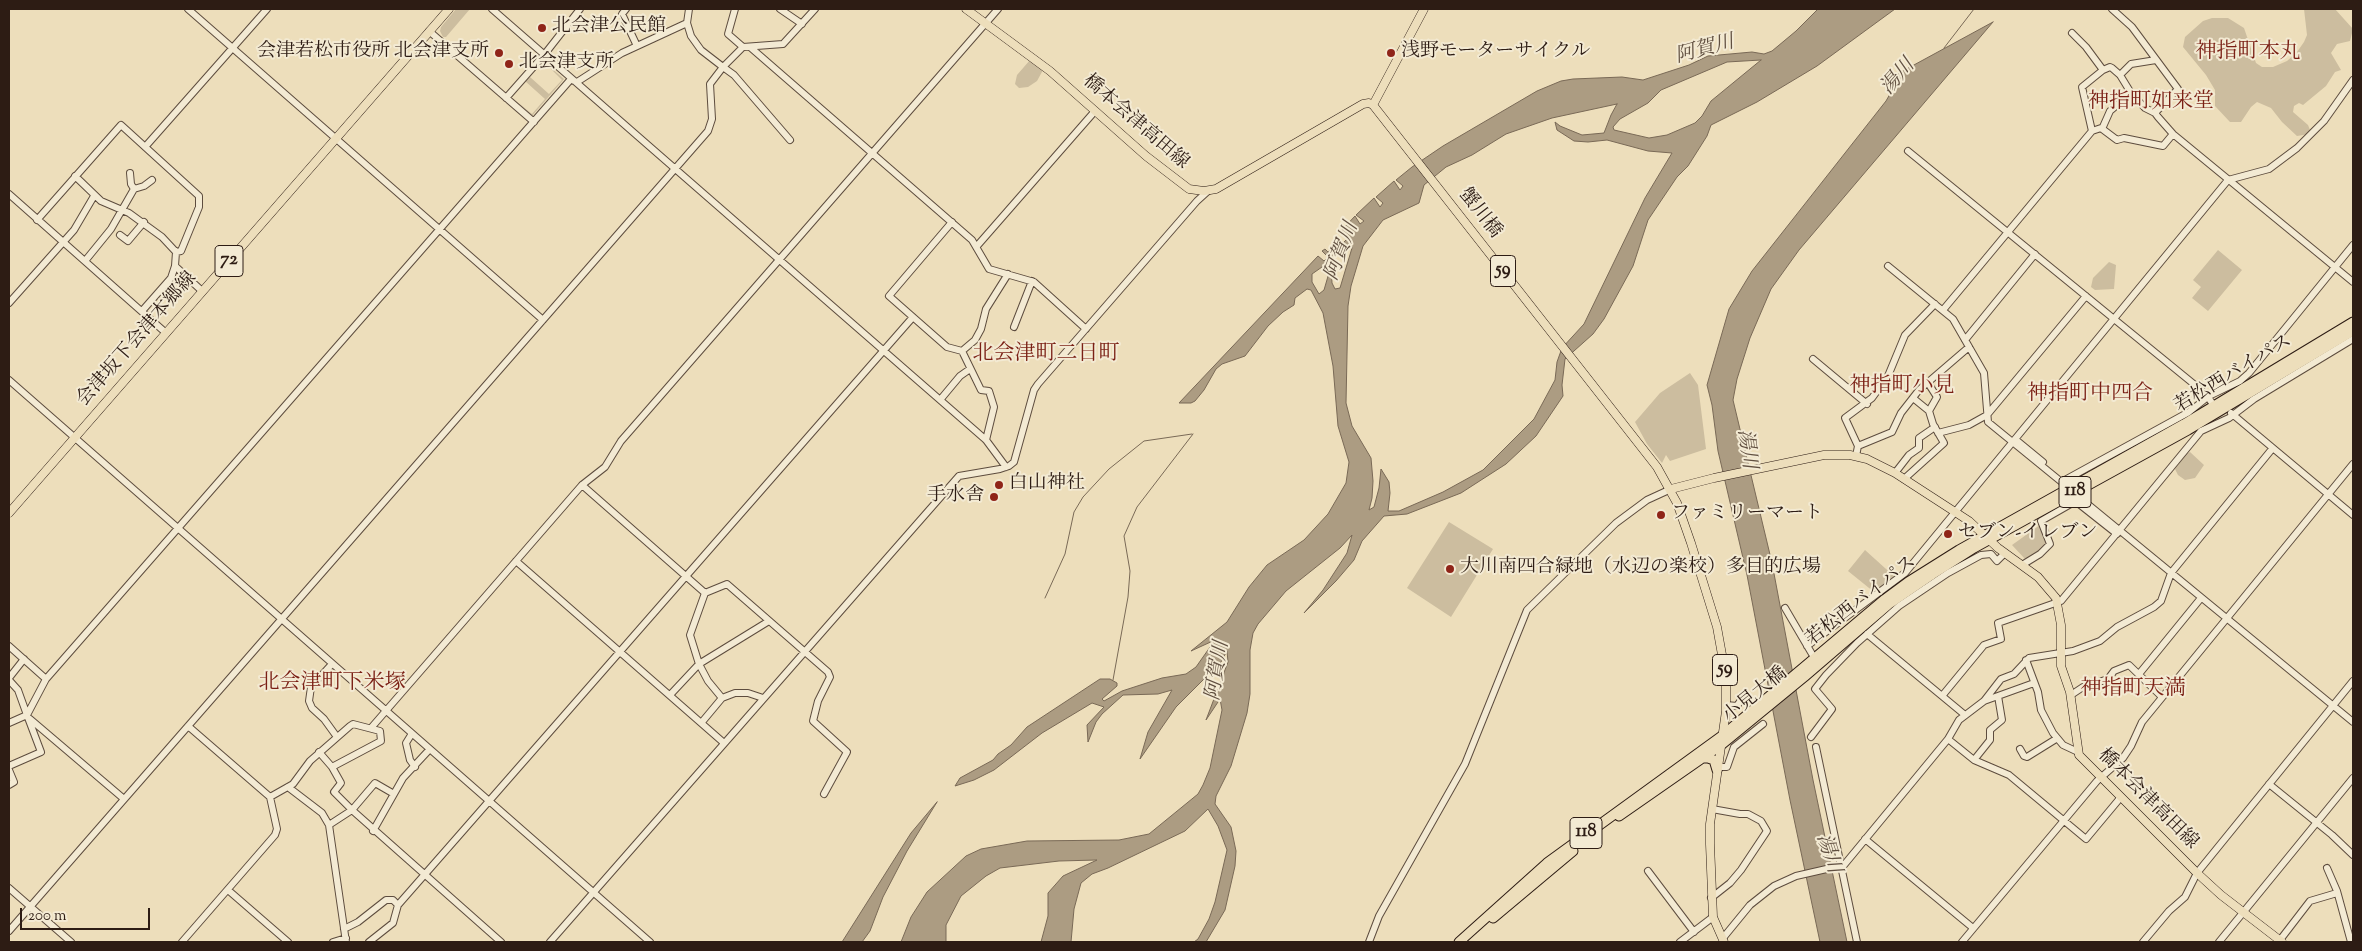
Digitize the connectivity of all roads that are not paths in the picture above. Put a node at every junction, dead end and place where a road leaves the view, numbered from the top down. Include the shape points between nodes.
1 (188, 9) edge
2 (266, 9) edge
3 (449, 9) edge
4 (492, 9) edge
5 (580, 9) edge
6 (626, 9) edge
7 (688, 9) edge
8 (735, 9) edge
9 (780, 9) edge
10 (815, 9) edge
11 (966, 9) edge
12 (998, 9) edge
13 (1424, 9) edge
14 (2112, 9) edge
15 (687, 23) junction
16 (986, 23) junction
17 (802, 24) junction
18 (429, 31) junction
19 (2072, 33) dead end
20 (637, 46) junction
21 (742, 47) junction
22 (750, 47) junction
23 (232, 48) junction
24 (544, 55) junction
25 (2156, 60) junction
26 (723, 67) junction
27 (2103, 70) junction
28 (2120, 75) junction
29 (573, 80) junction
30 (2353, 80) edge
31 (2131, 92) junction
32 (506, 98) junction
33 (1373, 106) junction
34 (1095, 111) junction
35 (2155, 113) junction
36 (534, 122) junction
37 (2102, 129) junction
38 (2092, 131) junction
39 (2173, 134) junction
40 (336, 138) junction
41 (790, 140) dead end
42 (146, 147) junction
43 (1908, 151) dead end
44 (873, 153) junction
45 (675, 170) junction
46 (130, 173) dead end
47 (75, 176) junction
48 (152, 180) dead end
49 (2228, 180) junction
50 (134, 189) junction
51 (1208, 191) junction
52 (9, 194) edge
53 (94, 196) junction
54 (122, 209) junction
55 (38, 220) junction
56 (144, 222) junction
57 (952, 222) junction
58 (440, 230) junction
59 (2008, 233) junction
60 (120, 236) dead end
61 (62, 242) junction
62 (2353, 245) edge
63 (977, 246) junction
64 (176, 252) junction
65 (2035, 254) junction
66 (779, 260) junction
67 (85, 261) junction
68 (175, 266) junction
69 (1888, 266) dead end
70 (2335, 267) junction
71 (1008, 274) junction
72 (1032, 282) junction
73 (2353, 282) edge
74 (202, 291) junction
75 (2086, 296) junction
76 (9, 304) edge
77 (1935, 304) junction
78 (1944, 310) junction
79 (142, 311) junction
80 (913, 318) junction
81 (2113, 318) junction
82 (543, 320) junction
83 (2353, 322) edge
84 (1014, 327) dead end
85 (1086, 329) junction
86 (2353, 331) edge
87 (166, 332) junction
88 (2353, 339) edge
89 (1965, 340) junction
90 (1969, 347) junction
91 (884, 351) junction
92 (962, 351) junction
93 (1813, 359) dead end
94 (970, 369) junction
95 (9, 380) edge
96 (1928, 383) junction
97 (2208, 396) junction
98 (1912, 398) junction
99 (940, 400) junction
100 (1867, 404) junction
101 (2214, 406) junction
102 (2227, 407) junction
103 (1929, 411) junction
104 (1987, 415) junction
105 (2233, 416) junction
106 (1937, 430) junction
107 (74, 438) junction
108 (986, 440) junction
109 (2014, 441) junction
110 (1858, 446) junction
111 (2272, 448) junction
112 (1856, 456) junction
113 (2353, 464) edge
114 (1006, 467) junction
115 (1895, 473) junction
116 (1904, 479) junction
117 (582, 485) junction
118 (1671, 489) junction
119 (2071, 491) junction
120 (2328, 494) junction
121 (1956, 512) junction
122 (9, 513) edge
123 (2353, 515) edge
124 (178, 529) junction
125 (2118, 532) junction
126 (1987, 537) junction
127 (2005, 553) junction
128 (516, 561) junction
129 (2022, 566) junction
130 (2171, 573) junction
131 (687, 576) junction
132 (705, 593) junction
133 (2201, 598) junction
134 (2058, 604) junction
135 (1785, 608) dead end
136 (2226, 619) junction
137 (281, 620) junction
138 (769, 621) junction
139 (1866, 634) junction
140 (9, 646) edge
141 (1807, 646) junction
142 (804, 651) junction
143 (621, 652) junction
144 (2061, 653) junction
145 (1812, 654) dead end
146 (24, 659) junction
147 (2026, 660) junction
148 (332, 664) junction
149 (699, 664) junction
150 (1809, 669) joint
151 (2139, 674) junction
152 (9, 679) edge
153 (46, 679) junction
154 (2353, 680) edge
155 (2034, 683) junction
156 (1745, 694) dead end
157 (670, 695) junction
158 (2071, 695) junction
159 (1942, 696) junction
160 (1998, 696) junction
161 (2162, 697) junction
162 (722, 698) junction
163 (763, 698) junction
164 (1984, 701) junction
165 (2333, 706) junction
166 (1726, 708) junction
167 (1758, 708) junction
168 (386, 710) junction
169 (1965, 715) junction
170 (28, 717) junction
171 (1739, 721) junction
172 (702, 722) junction
173 (2353, 722) edge
174 (9, 723) edge
175 (1763, 724) dead end
176 (188, 726) junction
177 (371, 728) junction
178 (411, 735) junction
179 (338, 737) junction
180 (1811, 737) dead end
181 (1948, 739) junction
182 (2056, 739) junction
183 (1722, 740) junction
184 (724, 743) junction
185 (1816, 747) dead end
186 (2020, 749) dead end
187 (429, 750) junction
188 (319, 752) junction
189 (2078, 752) junction
190 (1703, 758) junction
191 (1974, 760) junction
192 (9, 766) edge
193 (332, 767) junction
194 (416, 767) junction
195 (1718, 769) junction
196 (9, 770) edge
197 (2101, 778) junction
198 (2353, 778) edge
199 (2269, 784) junction
200 (9, 785) edge
201 (288, 787) junction
202 (394, 794) junction
203 (824, 794) dead end
204 (270, 797) junction
205 (2121, 797) junction
206 (124, 799) junction
207 (490, 802) junction
208 (1712, 808) junction
209 (352, 810) junction
210 (2063, 821) junction
211 (2317, 823) junction
212 (328, 825) junction
213 (373, 831) junction
214 (1865, 839) junction
215 (2353, 843) edge
216 (2348, 850) junction
217 (2353, 855) edge
218 (1840, 867) junction
219 (2327, 868) dead end
220 (1648, 871) dead end
221 (2197, 873) junction
222 (425, 875) junction
223 (9, 888) edge
224 (228, 890) junction
225 (593, 893) junction
226 (2337, 893) junction
227 (1711, 898) junction
228 (398, 906) junction
229 (30, 907) junction
230 (2243, 913) junction
231 (1713, 917) junction
232 (1973, 928) junction
233 (344, 929) junction
234 (9, 931) edge
235 (1694, 932) junction
236 (346, 940) edge
237 (1723, 940) edge
238 (2281, 941) edge
239 (71, 942) edge
240 (182, 942) edge
241 (288, 942) edge
242 (333, 942) edge
243 (369, 942) edge
244 (501, 942) edge
245 (550, 942) edge
246 (650, 942) edge
247 (1369, 942) edge
248 (1459, 942) edge
249 (1467, 942) edge
250 (1680, 942) edge
251 (1857, 942) edge
252 (1962, 942) edge
253 (2143, 942) edge
254 (2219, 942) edge
255 (2351, 942) edge

1 - 23 street
2 - 23 street
3 - 18 main road, 会津坂下会津本郷線 / 72
4 - 24 street
5 - 24 street
6 - 20 street via 622,14
7 - 15 street
8 - 21 street via 728,34
9 - 17 street
10 - 17 street
11 - 16 main road, 橋本会津高田線
12 - 16 street
13 - 33 main road
14 - 25 street via 2132,27
15 - 20 street
15 - 26 street via 701,50
16 - 34 main road, 橋本会津高田線 via 1050,71
16 - 44 street
17 - 22 street via 784,44
18 - 32 street
18 - 40 main road, 会津坂下会津本郷線 / 72
19 - 27 street
20 - 29 street via 577,82
21 - 22 street
21 - 26 street
22 - 44 street
23 - 40 street
23 - 42 street
24 - 29 street
24 - 32 street
25 - 28 street via 2131,64
25 - 35 street via 2178,89
26 - 41 street via 734,75
26 - 45 street via 710,84 710,128
27 - 28 street via 2110,67
27 - 38 street via 2082,87
28 - 31 street
29 - 36 street
29 - 45 street
30 - 49 street via 2324,121 2297,148 2269,169
31 - 35 street via 2145,108
31 - 37 street via 2110,111
32 - 36 street
33 - 51 main road via 1363,104 1224,185
33 - 118 main road, 蟹川橋 / 59
34 - 51 main road, 橋本会津高田線 via 1183,186
34 - 63 street
35 - 39 street
36 - 58 street
37 - 38 street
37 - 39 street via 2117,140 2124,138 2163,146
38 - 59 street
39 - 49 street
40 - 58 street
40 - 74 main road, 会津坂下会津本郷線 / 72
42 - 47 street via 121,125
42 - 64 street via 199,196 199,207 181,251
43 - 59 street
44 - 57 street
44 - 66 street
45 - 66 street
45 - 82 street
46 - 50 street
47 - 53 street
47 - 55 street
48 - 50 street
49 - 70 street
49 - 81 street
50 - 54 street
51 - 85 street
52 - 55 street
53 - 54 street
53 - 61 street via 74,230
54 - 56 street
54 - 67 street via 111,229
55 - 61 street
56 - 60 street via 128,241
56 - 64 street
57 - 63 street
57 - 80 street via 889,296
58 - 82 street
58 - 124 street
59 - 65 street
59 - 78 street
61 - 67 street
61 - 76 street
62 - 70 street
63 - 71 street via 989,269
64 - 68 street
65 - 75 street
65 - 89 street
66 - 91 street
66 - 117 street via 621,441 605,467
67 - 79 street
68 - 74 street
68 - 79 street via 171,278
69 - 77 street
70 - 73 street
70 - 97 street via 2249,374
71 - 72 street
71 - 92 street via 986,309 975,340
72 - 84 street
72 - 85 street
74 - 87 main road, 会津坂下会津本郷線 / 72
75 - 81 street
75 - 104 street
77 - 78 street
77 - 100 street via 1905,335 1888,376
78 - 89 street via 1954,319
79 - 87 street
80 - 91 street
80 - 92 street via 950,349
81 - 97 street
81 - 109 street
82 - 137 street
83 - 101 highway, 若松西バイパス / 118
85 - 114 street via 1034,390 1015,459
86 - 102 highway, 若松西バイパス / 118
87 - 107 main road, 会津坂下会津本郷線 / 72
88 - 105 street via 2254,399
89 - 90 street
90 - 96 street
90 - 104 street via 1984,373
91 - 99 street
91 - 131 street
92 - 94 street
93 - 100 street
94 - 99 street
94 - 108 street via 981,390 989,391 994,407
95 - 107 street
96 - 98 street
96 - 103 street via 1938,397
97 - 101 street
97 - 119 street
98 - 103 street
98 - 110 street via 1892,432
99 - 108 street
100 - 110 street via 1846,418
101 - 119 highway, 若松西バイパス / 118
102 - 105 street
102 - 119 highway, 若松西バイパス / 118
103 - 106 street
104 - 106 street via 1969,425
104 - 109 street via 1988,422
105 - 111 street
105 - 125 street via 2201,432
106 - 115 street via 1919,438 1919,448
106 - 116 street via 1943,445
107 - 122 main road, 会津坂下会津本郷線 / 72
107 - 124 street
108 - 114 street
109 - 119 street
109 - 121 street
110 - 112 street
111 - 120 street
111 - 130 street
112 - 115 main road, 橋本会津高田線
112 - 118 main road, 橋本会津高田線 via 1824,455
113 - 120 street
114 - 142 street via 958,476
115 - 116 main road, 橋本会津高田線
116 - 121 main road, 橋本会津高田線
117 - 128 street
117 - 131 street
118 - 166 main road, 59 via 1717,627 1726,677
118 - 247 street via 1647,500 1616,523 1527,610 1465,764 1379,916
119 - 125 street
119 - 126 highway, 若松西バイパス / 118
119 - 129 street via 2042,521 2050,544
120 - 123 street
120 - 136 street
121 - 126 main road, 橋本会津高田線
121 - 141 street via 1904,574
124 - 137 street
124 - 153 street
125 - 130 street
125 - 134 street
126 - 127 main road, 橋本会津高田線
126 - 150 highway, 若松西バイパス / 118 via 1889,604
127 - 129 main road, 橋本会津高田線
127 - 139 street via 1997,561 1991,554 1981,555 1948,573 1899,606
128 - 143 street
128 - 168 street
129 - 134 main road, 橋本会津高田線 via 2046,584
130 - 133 street
130 - 144 street via 2163,598 2154,607 2117,627 2100,641
131 - 132 street
131 - 143 street
132 - 138 street via 727,584
132 - 149 street via 690,635
133 - 136 street
133 - 151 street
134 - 144 main road, 橋本会津高田線
134 - 159 street via 1998,623 2001,639 1984,645
135 - 141 street
136 - 161 street
136 - 165 street
137 - 148 street
137 - 176 street
138 - 142 street
138 - 149 street
139 - 159 street
139 - 180 street via 1826,669 1815,690 1832,709
140 - 146 street
141 - 145 street
142 - 163 street
142 - 203 street via 830,676 818,701 813,723 847,752
143 - 157 street
143 - 207 street
144 - 147 street
144 - 158 main road, 橋本会津高田線 via 2061,666
146 - 152 street
146 - 153 street
147 - 155 street
147 - 164 street via 2014,674 1998,681
148 - 168 street
148 - 179 street via 311,687 309,702
149 - 157 street
149 - 162 street
150 - 167 highway, 小見大橋 / 118
151 - 158 street via 2127,665 2114,671 2108,679 2083,687
151 - 161 street
152 - 170 street via 18,690
153 - 170 street
154 - 165 street
155 - 160 street
155 - 182 street via 2041,710
156 - 166 street via 1737,706
157 - 172 street
158 - 189 main road, 橋本会津高田線
159 - 169 street
160 - 164 street
160 - 191 street via 2002,720 1990,730 1990,740
161 - 197 street via 2142,722 2127,752
162 - 163 street via 735,693
162 - 172 street
163 - 184 street
164 - 169 street
165 - 173 street
165 - 199 street
166 - 171 main road via 1733,720
166 - 183 main road, 59
167 - 171 highway, 小見大橋 / 118
167 - 183 highway, 小見大橋 / 118
168 - 177 street
168 - 178 street
169 - 181 street
170 - 174 street
170 - 192 street via 41,752
170 - 206 street
171 - 183 highway, 小見大橋 / 118
172 - 184 street
175 - 195 street via 1734,747 1728,767
176 - 204 street
176 - 206 street
177 - 179 street via 353,724
177 - 193 street via 380,731 381,741
178 - 187 street
178 - 194 street via 406,742 410,760
179 - 188 street
181 - 191 street
181 - 214 street
182 - 186 street via 2027,757
182 - 189 street
183 - 190 highway, 118
183 - 195 main road, 59
183 - 248 highway, 118 via 1547,863
184 - 225 street
185 - 218 street
187 - 194 street
187 - 207 street
188 - 193 street
188 - 201 street
189 - 197 main road, 橋本会津高田線
190 - 195 highway via 1714,760
190 - 249 highway, 118 via 1570,853
191 - 210 street via 2009,775
193 - 209 street via 341,783 334,792
194 - 202 street via 403,778
195 - 208 main road, 59
196 - 200 street via 14,782
197 - 205 main road, 橋本会津高田線
197 - 210 street
198 - 211 street
199 - 211 street
199 - 221 street
201 - 204 street
201 - 212 street via 322,813
202 - 209 street via 375,783
202 - 213 street
204 - 224 street via 276,833
205 - 210 street via 2086,839
205 - 221 main road, 橋本会津高田線
206 - 229 street
207 - 222 street
207 - 225 street
208 - 227 main road, 59
208 - 227 street via 1748,814 1761,821 1767,831 1741,870
209 - 212 street
209 - 213 street
210 - 232 street
211 - 216 street
211 - 230 street
212 - 233 street
213 - 222 street
214 - 218 street
214 - 232 street
215 - 216 street
216 - 217 street
218 - 237 street via 1796,876 1774,886 1750,905
218 - 251 street
219 - 226 street
220 - 235 street
221 - 230 main road, 橋本会津高田線
221 - 253 street via 2185,897
222 - 228 street
222 - 244 street
223 - 229 street
224 - 240 street
224 - 241 street
225 - 245 street
225 - 246 street
226 - 238 street via 2310,901
226 - 255 street
227 - 231 main road, 59
228 - 233 street via 393,900 386,900
228 - 243 street via 393,923
229 - 234 street
229 - 239 street
230 - 238 main road, 橋本会津高田線
230 - 254 street
231 - 235 street
231 - 237 main road, 59
232 - 252 street
233 - 236 street
235 - 250 street
236 - 242 street

